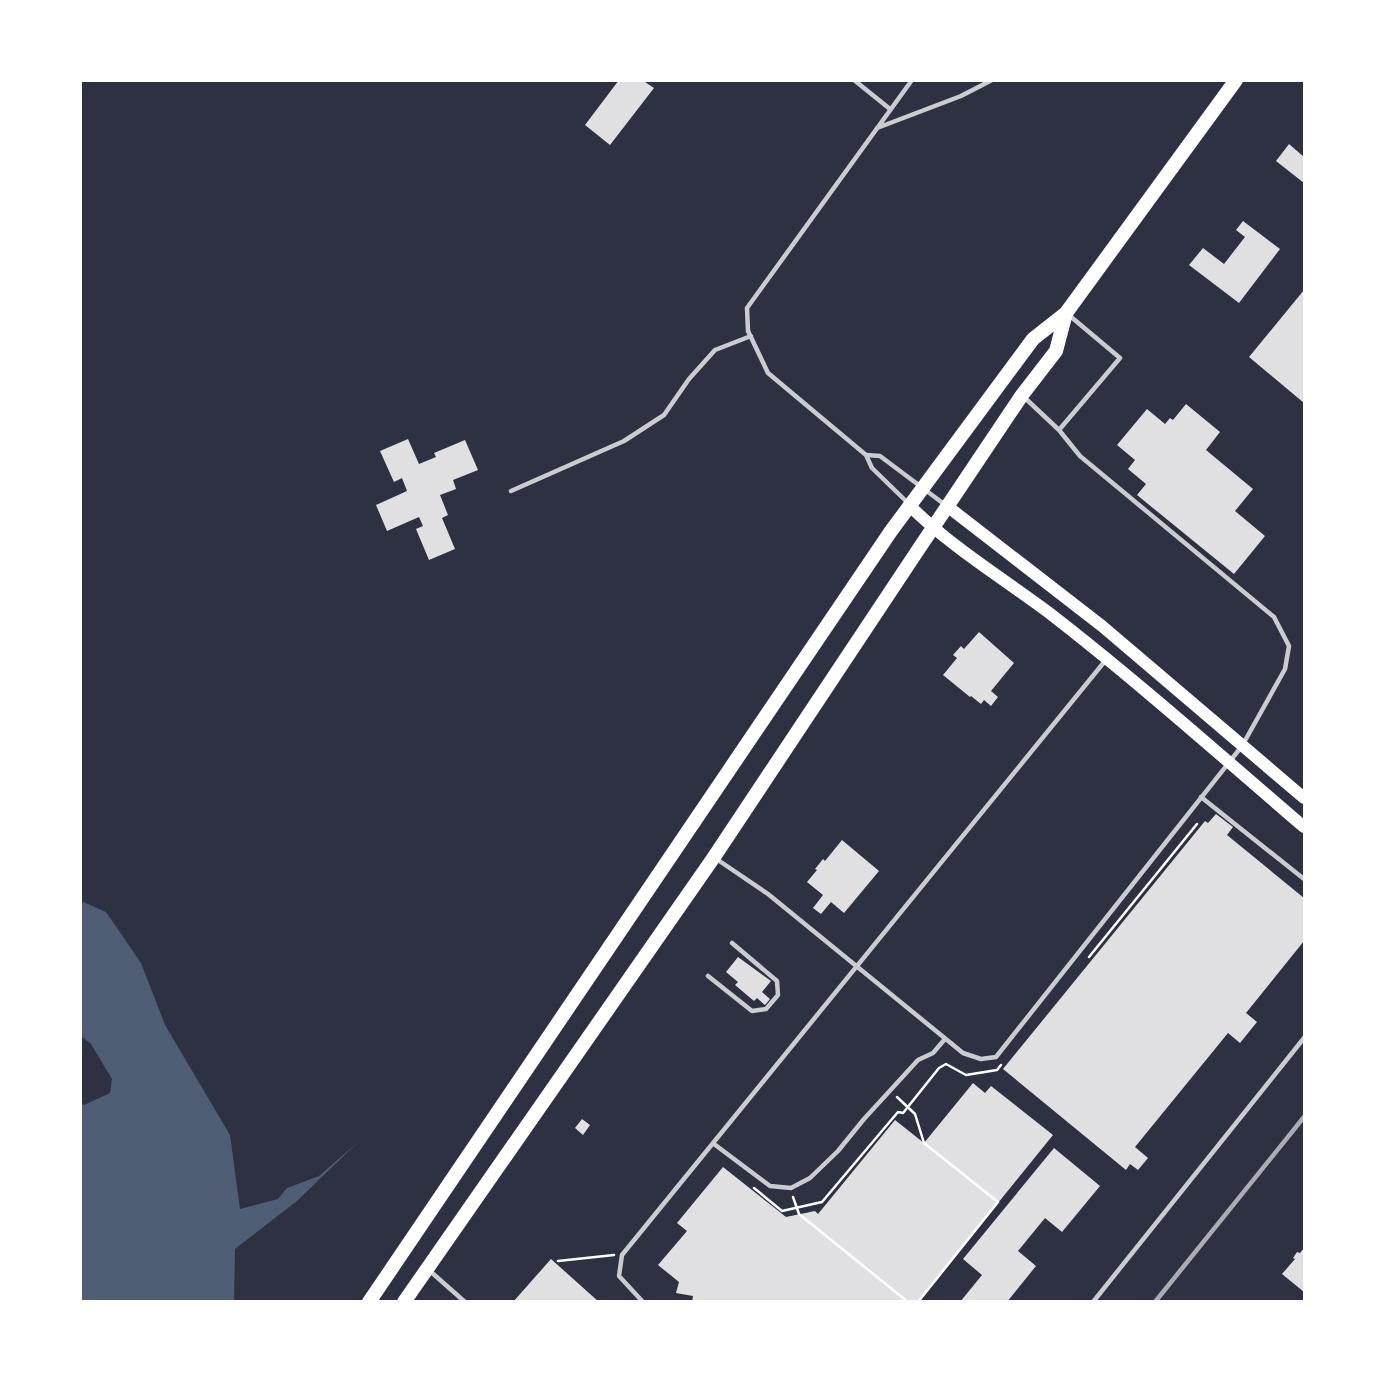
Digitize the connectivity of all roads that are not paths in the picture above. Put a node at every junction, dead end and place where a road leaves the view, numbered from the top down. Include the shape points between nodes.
1 (854, 80) edge
2 (912, 80) edge
3 (992, 80) edge
4 (1236, 80) edge
5 (890, 108) junction
6 (875, 129) junction
7 (1066, 313) junction
8 (751, 337) junction
9 (1022, 396) junction
10 (1059, 430) junction
11 (866, 455) junction
12 (922, 488) junction
13 (511, 492) dead end
14 (909, 505) junction
15 (947, 506) junction
16 (932, 528) junction
17 (1106, 660) junction
18 (1242, 746) junction
19 (1229, 762) junction
20 (1201, 797) junction
21 (1304, 797) edge
22 (1304, 827) edge
23 (714, 858) junction
24 (1304, 879) edge
25 (732, 943) dead end
26 (855, 966) junction
27 (708, 976) dead end
28 (1304, 1038) edge
29 (945, 1039) junction
30 (714, 1144) junction
31 (427, 1268) junction
32 (369, 1301) edge
33 (404, 1301) edge
34 (465, 1301) edge
35 (643, 1301) edge
36 (1094, 1301) edge

1 - 5 lane
2 - 5 lane
3 - 6 lane
4 - 7 main road
5 - 6 lane
6 - 8 lane via 747,308
7 - 9 main road via 1056,351
7 - 10 lane via 1120,358
7 - 12 main road via 1033,339
8 - 11 lane via 768,373
8 - 13 lane via 715,350 664,415 624,441
9 - 10 lane
9 - 15 main road
10 - 18 lane via 1080,456 1274,617 1289,646 1285,669
11 - 12 lane via 880,456
11 - 14 lane via 872,468
12 - 14 main road
12 - 15 lane
14 - 16 main road
14 - 32 main road
15 - 16 main road
15 - 18 main road via 1102,626
16 - 17 main road
16 - 23 main road
17 - 19 main road
17 - 26 lane
18 - 19 lane
18 - 21 main road
19 - 20 lane
19 - 22 main road
20 - 24 lane
20 - 29 lane via 996,1057 972,1058
23 - 26 lane via 768,894
23 - 31 main road
25 - 27 lane via 777,981 778,995 766,1009 752,1011
26 - 29 lane
26 - 30 lane
28 - 36 lane
29 - 30 lane via 933,1053 918,1060 838,1151 810,1178 791,1188 770,1186
30 - 35 lane via 622,1255 619,1276
31 - 33 main road
31 - 34 lane

